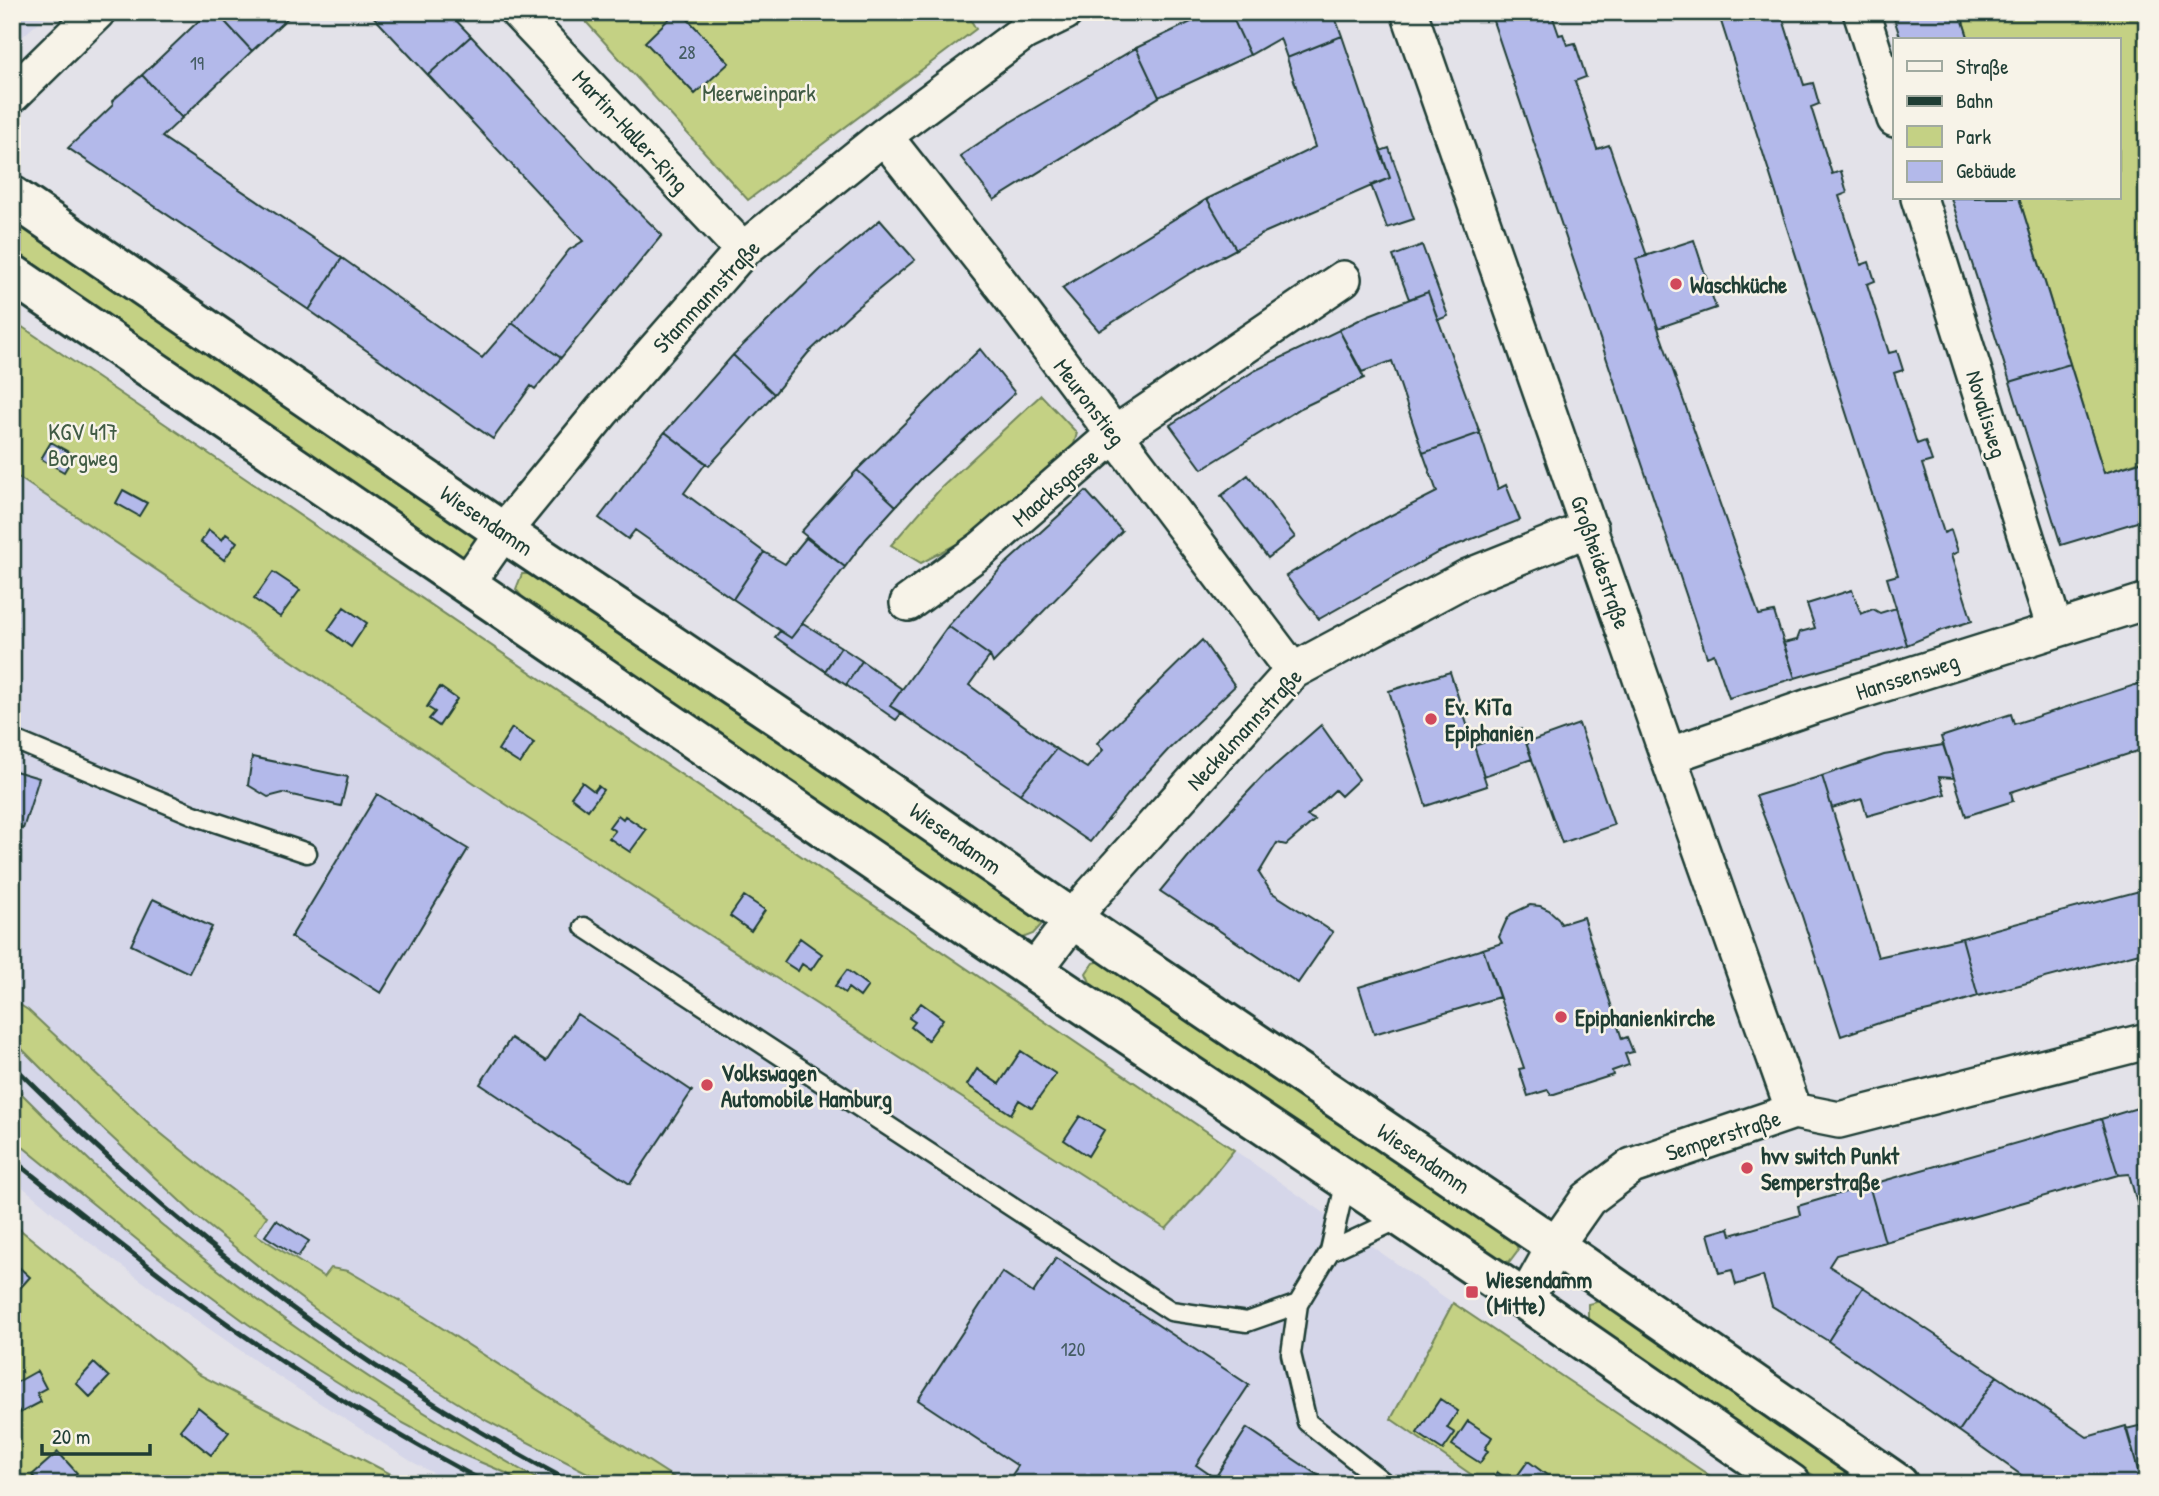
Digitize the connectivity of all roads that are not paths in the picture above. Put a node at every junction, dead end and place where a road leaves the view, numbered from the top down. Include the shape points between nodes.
1 (97, 12) edge
2 (518, 12) edge
3 (1065, 12) edge
4 (1409, 12) edge
5 (1861, 12) edge
6 (1018, 22) edge
7 (12, 95) edge
8 (1893, 114) edge
9 (884, 136) junction
10 (12, 196) edge
11 (1920, 200) edge
12 (743, 250) junction
13 (12, 274) edge
14 (1343, 279) dead end
15 (1115, 434) junction
16 (1590, 528) junction
17 (503, 532) junction
18 (466, 585) junction
19 (2147, 601) edge
20 (908, 603) dead end
21 (2055, 629) junction
22 (1293, 671) junction
23 (12, 739) edge
24 (1668, 755) junction
25 (307, 853) dead end
26 (1074, 920) junction
27 (584, 926) dead end
28 (1034, 971) junction
29 (2147, 1041) edge
30 (1794, 1111) junction
31 (1346, 1180) junction
32 (1401, 1218) junction
33 (1555, 1246) junction
34 (1330, 1251) junction
35 (1525, 1300) junction
36 (1298, 1304) junction
37 (1386, 1484) edge
38 (1791, 1484) edge
39 (1898, 1484) edge

1 - 7 street
2 - 12 street, Martin-Haller-Ring
3 - 6 street, Stammannstraße
4 - 16 street, Großheidestraße
5 - 8 street
6 - 9 street, Stammannstraße
9 - 12 street, Stammannstraße
9 - 15 street, Meuronstieg
10 - 17 street, Wiesendamm
11 - 21 street, Novalisweg
12 - 17 street, Stammannstraße
13 - 18 street
14 - 15 street, Maacksgasse
15 - 20 street, Maacksgasse via 982,548
15 - 22 street, Meuronstieg
16 - 22 street, Neckelmannstraße via 1468,577
16 - 24 street, Großheidestraße
17 - 18 street, Stammannstraße
17 - 26 street, Wiesendamm
18 - 28 street
19 - 21 street, Hanssensweg
21 - 24 street, Hanssensweg
22 - 26 street, Neckelmannstraße
23 - 25 lane via 194,815
24 - 30 street, Großheidestraße
26 - 28 street, Neckelmannstraße
26 - 33 street, Wiesendamm
27 - 36 lane via 1171,1311 1247,1322
28 - 31 street
29 - 30 street, Semperstraße via 1839,1120
30 - 33 street, Semperstraße via 1632,1166 1588,1199
31 - 32 street
31 - 34 lane
32 - 34 lane
32 - 35 street
33 - 35 street, Semperstraße
33 - 39 street, Wiesendamm
34 - 36 lane
35 - 38 street
36 - 37 lane via 1291,1354 1307,1422

